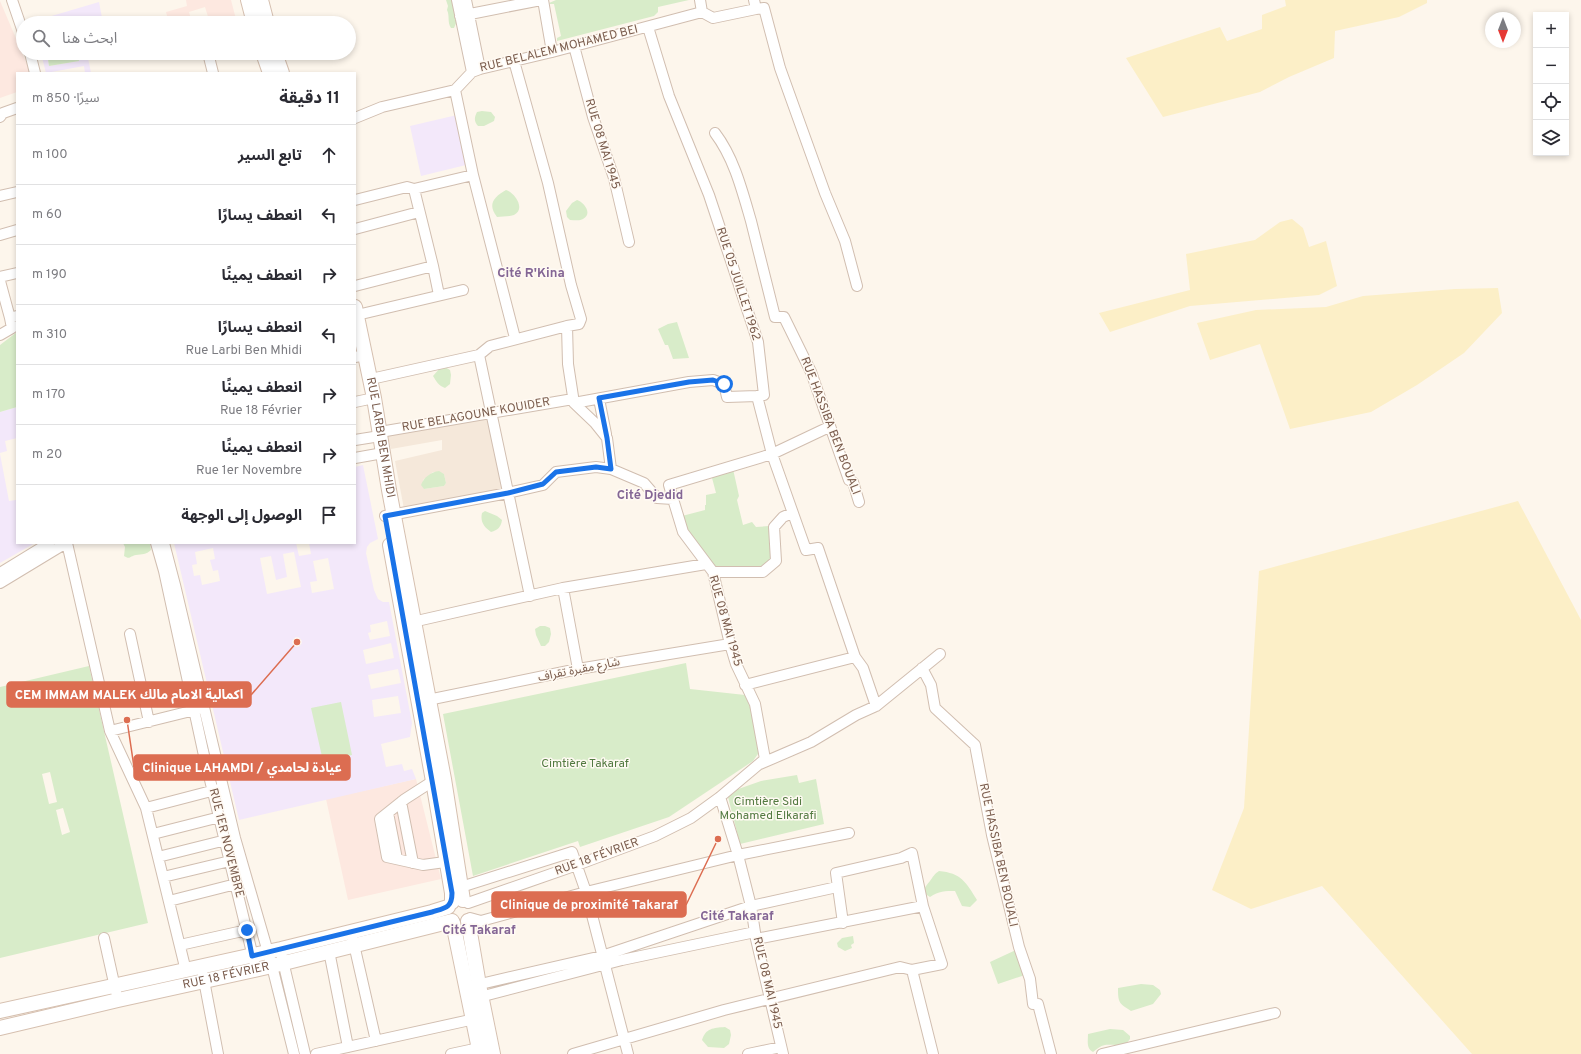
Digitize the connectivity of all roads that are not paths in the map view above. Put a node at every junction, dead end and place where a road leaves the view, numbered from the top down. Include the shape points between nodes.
1 (12, 0) edge
2 (20, 0) edge
3 (248, 0) edge
4 (261, 0) edge
5 (457, 0) edge
6 (466, 0) edge
7 (542, 0) edge
8 (700, 0) edge
9 (755, 4) edge
10 (702, 12) junction
11 (465, 15) junction
12 (18, 16) edge
13 (21, 16) edge
14 (252, 16) edge
15 (265, 16) edge
16 (648, 27) junction
17 (574, 46) junction
18 (552, 52) junction
19 (32, 60) edge
20 (210, 60) edge
21 (265, 60) edge
22 (277, 60) edge
23 (514, 61) junction
24 (476, 70) junction
25 (35, 72) edge
26 (213, 72) edge
27 (270, 72) edge
28 (282, 72) edge
29 (455, 90) junction
30 (16, 108) edge
31 (1, 115) edge
32 (356, 118) edge
33 (715, 133) dead end
34 (473, 175) junction
35 (414, 189) junction
36 (16, 192) edge
37 (0, 196) edge
38 (356, 200) edge
39 (419, 212) junction
40 (356, 229) edge
41 (16, 230) edge
42 (0, 235) edge
43 (629, 242) dead end
44 (433, 266) junction
45 (16, 273) edge
46 (0, 277) edge
47 (0, 281) edge
48 (356, 286) edge
49 (857, 286) dead end
50 (463, 290) dead end
51 (439, 295) junction
52 (356, 311) edge
53 (14, 317) edge
54 (567, 326) junction
55 (0, 335) edge
56 (515, 338) junction
57 (358, 353) edge
58 (479, 355) junction
59 (371, 379) junction
60 (757, 396) junction
61 (599, 398) junction
62 (365, 400) edge
63 (573, 401) junction
64 (491, 412) junction
65 (829, 427) junction
66 (377, 435) junction
67 (607, 438) junction
68 (356, 440) edge
69 (379, 454) junction
70 (772, 454) junction
71 (356, 458) edge
72 (611, 469) junction
73 (508, 493) junction
74 (673, 499) junction
75 (859, 502) dead end
76 (792, 513) junction
77 (389, 515) junction
78 (48, 544) edge
79 (64, 544) edge
80 (66, 544) edge
81 (160, 545) edge
82 (709, 568) junction
83 (6, 573) edge
84 (0, 583) edge
85 (564, 588) junction
86 (530, 596) junction
87 (409, 622) junction
88 (130, 634) dead end
89 (730, 644) junction
90 (940, 654) dead end
91 (855, 657) junction
92 (922, 668) junction
93 (578, 670) junction
94 (745, 685) junction
95 (424, 700) junction
96 (876, 706) junction
97 (199, 709) junction
98 (150, 722) junction
99 (110, 731) junction
100 (759, 765) junction
101 (438, 780) junction
102 (218, 790) junction
103 (720, 797) junction
104 (401, 802) junction
105 (146, 808) junction
106 (220, 817) junction
107 (849, 833) dead end
108 (153, 834) junction
109 (230, 839) junction
110 (738, 855) junction
111 (158, 857) junction
112 (230, 861) junction
113 (452, 861) junction
114 (413, 862) junction
115 (530, 865) junction
116 (577, 865) junction
117 (163, 877) junction
118 (536, 880) junction
119 (236, 884) junction
120 (837, 887) junction
121 (586, 892) junction
122 (458, 899) junction
123 (169, 901) junction
124 (751, 906) junction
125 (923, 906) junction
126 (469, 919) junction
127 (452, 922) junction
128 (843, 923) junction
129 (247, 930) junction
130 (755, 936) junction
131 (104, 938) dead end
132 (353, 939) junction
133 (180, 945) junction
134 (329, 952) junction
135 (276, 957) junction
136 (603, 960) junction
137 (254, 962) junction
138 (912, 970) junction
139 (186, 971) junction
140 (202, 974) junction
141 (474, 992) junction
142 (117, 993) junction
143 (770, 1000) junction
144 (0, 1011) edge
145 (1275, 1013) dead end
146 (480, 1018) junction
147 (0, 1028) edge
148 (624, 1038) junction
149 (376, 1041) junction
150 (348, 1047) junction
151 (782, 1050) edge
152 (479, 1051) edge
153 (218, 1054) edge
154 (293, 1054) edge
155 (305, 1054) edge
156 (316, 1054) edge
157 (451, 1054) edge
158 (493, 1054) edge
159 (573, 1054) edge
160 (628, 1054) edge
161 (748, 1054) edge
162 (933, 1054) edge
163 (1051, 1054) edge
164 (1102, 1054) edge

1 - 12 street
2 - 13 street
3 - 14 street
4 - 15 street
5 - 11 street
6 - 11 street
7 - 11 street
7 - 18 street
8 - 10 street
9 - 10 street via 713,18
9 - 49 street via 764,8 780,68 825,193 846,241
10 - 16 street, RUE BELALEM MOHAMED BEI
11 - 24 street
16 - 17 street, RUE BELALEM MOHAMED BEI
16 - 60 street, RUE 05 JUILLET 1962 via 669,96 709,195 758,342 764,395
17 - 18 street, RUE BELALEM MOHAMED BEI
17 - 43 street, RUE 08 MAI 1945 via 593,117 614,178
18 - 23 street, RUE BELALEM MOHAMED BEI
19 - 25 street
20 - 26 street
21 - 27 street
22 - 28 street
23 - 24 street, RUE BELALEM MOHAMED BEI
23 - 54 street via 548,183 581,319 579,324
24 - 29 street, RUE BELALEM MOHAMED BEI
29 - 32 street via 382,108
29 - 34 street
30 - 31 street
33 - 65 street, RUE HASSIBA BEN BOUALI via 725,146 744,197 775,317 784,317 810,372
34 - 35 street
34 - 56 street
35 - 38 street via 407,186
35 - 39 street
36 - 37 street
39 - 40 street
39 - 44 street
41 - 42 street
44 - 48 street
44 - 51 street
45 - 46 street
47 - 53 street
50 - 51 street
51 - 52 street
52 - 57 street, RUE LARBI BEN MHIDI
53 - 55 street via 12,328
54 - 56 street
54 - 63 street via 568,364
56 - 58 street via 490,346
57 - 59 street, RUE LARBI BEN MHIDI
57 - 62 street, RUE LARBI BEN MHIDI
58 - 59 street
58 - 64 street
59 - 62 street, RUE LARBI BEN MHIDI
60 - 61 street, RUE BELAGOUNE KOUIDER via 727,397 724,384 713,380
60 - 70 street
61 - 63 street, RUE BELAGOUNE KOUIDER
61 - 67 street
62 - 66 street, RUE LARBI BEN MHIDI
63 - 64 street, RUE BELAGOUNE KOUIDER
63 - 67 street
64 - 66 street, RUE BELAGOUNE KOUIDER
64 - 73 street
65 - 70 street
65 - 75 street, RUE HASSIBA BEN BOUALI
66 - 68 street, RUE BELAGOUNE KOUIDER
66 - 69 street, RUE LARBI BEN MHIDI
67 - 72 street
69 - 71 street
69 - 77 street, RUE LARBI BEN MHIDI
70 - 74 street via 670,485
70 - 76 street
72 - 73 street via 596,467 556,472 543,484
72 - 74 street via 644,483 656,498
73 - 77 street
73 - 86 street
74 - 82 street, RUE 08 MAI 1945 via 684,532
76 - 82 street via 783,517 774,527 776,561 763,572
76 - 91 street via 806,550 818,548
77 - 87 street, RUE LARBI BEN MHIDI
78 - 83 street
79 - 83 street
80 - 99 street
81 - 97 street, RUE 1ER NOVEMBRE via 164,571
82 - 85 street
82 - 89 street, RUE 08 MAI 1945
83 - 84 street
85 - 86 street
85 - 93 street
86 - 87 street
87 - 95 street, RUE LARBI BEN MHIDI
88 - 98 street
89 - 93 street, شارع مقبرة تقراف
89 - 94 street, RUE 08 MAI 1945
90 - 92 street
91 - 94 street
91 - 96 street via 863,668
92 - 96 street
92 - 163 street, RUE HASSIBA BEN BOUALI via 931,685 935,708 975,745 992,835 1019,947 1030,979 1033,1004 1038,1004
93 - 95 street, شارع مقبرة تقراف
94 - 100 street, RUE 08 MAI 1945 via 755,704 765,759
95 - 101 street, RUE LARBI BEN MHIDI
96 - 100 street via 811,742
97 - 98 street
97 - 102 street, RUE 1ER NOVEMBRE
98 - 99 street
99 - 105 street
100 - 103 street
101 - 104 street
101 - 113 street, RUE LARBI BEN MHIDI
102 - 105 street
102 - 106 street, RUE 1ER NOVEMBRE
102 - 109 street, RUE 1ER NOVEMBRE
103 - 110 street, RUE 08 MAI 1945
103 - 116 street, RUE 18 FÉVRIER via 691,818 655,836
104 - 114 street
104 - 114 street via 380,819 387,857
105 - 108 street
106 - 108 street
106 - 109 street, RUE 1ER NOVEMBRE
107 - 110 street
108 - 111 street
109 - 111 street
109 - 112 street, RUE 1ER NOVEMBRE
109 - 135 street, RUE 1ER NOVEMBRE
110 - 121 street
110 - 124 street, RUE 08 MAI 1945
111 - 117 street
112 - 117 street
112 - 119 street, RUE 1ER NOVEMBRE
113 - 114 street via 423,865
113 - 122 street, RUE LARBI BEN MHIDI via 452,893
115 - 116 street via 572,852
115 - 118 street
115 - 122 street
116 - 118 street, RUE 18 FÉVRIER
116 - 121 street
117 - 123 street
118 - 122 street, RUE 18 FÉVRIER
119 - 123 street
119 - 129 street, RUE 1ER NOVEMBRE
120 - 124 street
120 - 125 street via 836,873 901,858 912,853
120 - 128 street
121 - 126 street via 481,921
121 - 136 street
122 - 126 street via 472,909
122 - 127 street via 448,916
122 - 132 street, RUE 18 FÉVRIER via 432,912
123 - 133 street
124 - 130 street, RUE 08 MAI 1945
124 - 136 street
125 - 128 street
125 - 138 street via 942,964
126 - 127 street, RUE 18 FÉVRIER via 461,924
126 - 141 street
127 - 132 street, RUE 18 FÉVRIER
127 - 141 street
128 - 130 street
129 - 133 street
129 - 137 street, RUE 1ER NOVEMBRE
130 - 136 street
130 - 143 street, RUE 08 MAI 1945
131 - 142 street
132 - 134 street, RUE 18 FÉVRIER
132 - 135 street, RUE 18 FÉVRIER
132 - 149 street
133 - 139 street
134 - 135 street, RUE 18 FÉVRIER
134 - 150 street
135 - 137 street, RUE 18 FÉVRIER
135 - 154 street, RUE 1ER NOVEMBRE
135 - 155 street, RUE 1ER NOVEMBRE
136 - 141 street
136 - 148 street
137 - 140 street, RUE 18 FÉVRIER
138 - 143 street via 900,967
138 - 162 street
139 - 140 street, RUE 18 FÉVRIER
139 - 142 street, RUE 18 FÉVRIER
140 - 142 street, RUE 18 FÉVRIER
140 - 153 street
141 - 146 street
142 - 144 street, RUE 18 FÉVRIER
142 - 147 street, RUE 18 FÉVRIER
143 - 148 street
143 - 151 street, RUE 08 MAI 1945
145 - 164 street
146 - 149 street
146 - 152 street
146 - 158 street
148 - 159 street
148 - 160 street
149 - 150 street
150 - 156 street
151 - 161 street
152 - 157 street

